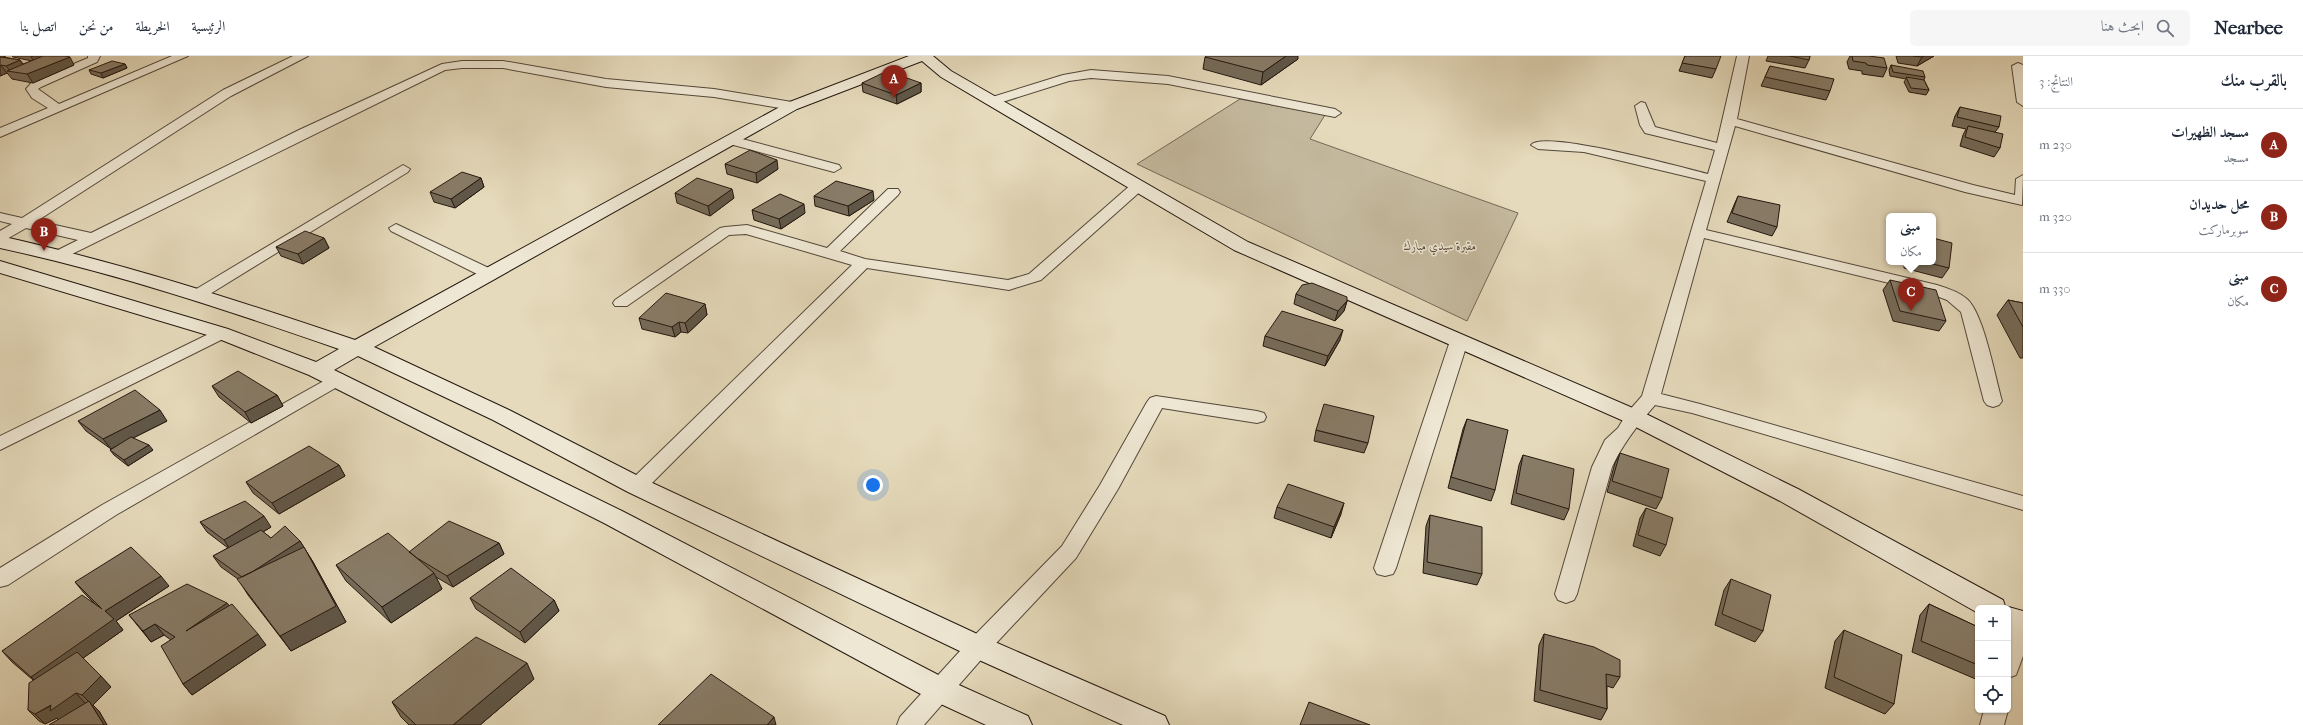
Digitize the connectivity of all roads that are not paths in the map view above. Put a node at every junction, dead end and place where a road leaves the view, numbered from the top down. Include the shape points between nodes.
1 (94, 56) edge
2 (182, 56) edge
3 (302, 56) edge
4 (524, 56) edge
5 (923, 56) edge
6 (1743, 56) edge
7 (508, 64) junction
8 (2018, 66) dead end
9 (994, 101) junction
10 (2023, 102) edge
11 (792, 106) junction
12 (1641, 106) dead end
13 (57, 108) junction
14 (1335, 112) dead end
15 (1730, 121) junction
16 (0, 133) edge
17 (731, 140) junction
18 (1538, 145) dead end
19 (1721, 148) junction
20 (834, 168) dead end
21 (403, 169) dead end
22 (1713, 179) junction
23 (2023, 179) edge
24 (1138, 186) junction
25 (894, 192) dead end
26 (2022, 201) edge
27 (0, 217) edge
28 (24, 223) junction
29 (396, 228) dead end
30 (1697, 232) junction
31 (0, 238) edge
32 (91, 238) junction
33 (0, 242) edge
34 (830, 253) junction
35 (59, 255) junction
36 (862, 263) junction
37 (0, 267) edge
38 (490, 274) junction
39 (199, 294) junction
40 (620, 304) dead end
41 (221, 333) junction
42 (1459, 341) junction
43 (358, 348) junction
44 (327, 375) junction
45 (1650, 398) junction
46 (1993, 402) dead end
47 (1257, 417) dead end
48 (1634, 417) junction
49 (0, 444) edge
50 (637, 486) junction
51 (2023, 503) edge
52 (1385, 568) dead end
53 (0, 578) edge
54 (1566, 594) dead end
55 (1988, 605) edge
56 (2017, 621) edge
57 (978, 647) junction
58 (2011, 652) edge
59 (940, 690) junction
60 (1995, 713) edge
61 (909, 725) edge
62 (1017, 725) edge
63 (1154, 725) edge
64 (1992, 725) edge

1 - 13 street via 93,60 32,88 36,95
2 - 13 street
3 - 28 street via 227,93
4 - 7 street
5 - 9 main road via 946,74
5 - 11 main road
6 - 15 street
7 - 11 street via 607,83 729,95
7 - 32 street via 471,60 442,67
8 - 10 street
9 - 14 street via 1067,78 1091,74 1168,80
9 - 24 main road
11 - 17 main road
12 - 19 street via 1650,130
13 - 16 street
15 - 19 street
15 - 26 street via 1970,189
17 - 20 street
17 - 38 main road
18 - 22 street via 1584,148
19 - 22 street
21 - 39 street
22 - 30 street
23 - 26 street
24 - 36 street via 1035,277 1009,285
24 - 42 main road via 1241,246
25 - 34 street
27 - 28 street
28 - 31 street
28 - 32 street
29 - 38 street
30 - 45 street
30 - 46 street via 1931,288 1953,296 1963,303 1968,312
32 - 35 street
33 - 35 main road
34 - 36 street
34 - 40 street via 747,229 725,231
35 - 39 main road
36 - 50 street
37 - 41 main road
38 - 43 main road
39 - 43 main road
41 - 44 main road
41 - 49 street
42 - 48 main road
42 - 52 street
43 - 44 main road
43 - 50 main road via 501,415
44 - 53 street
44 - 59 main road via 613,518
45 - 48 street
45 - 51 street via 1694,408
47 - 57 street via 1156,402 1108,489 1068,552
48 - 54 street via 1625,432 1612,445 1602,467
48 - 55 main road via 1789,495
50 - 57 main road
56 - 58 street
57 - 59 street
57 - 63 main road
59 - 61 street
59 - 62 main road
60 - 64 street

